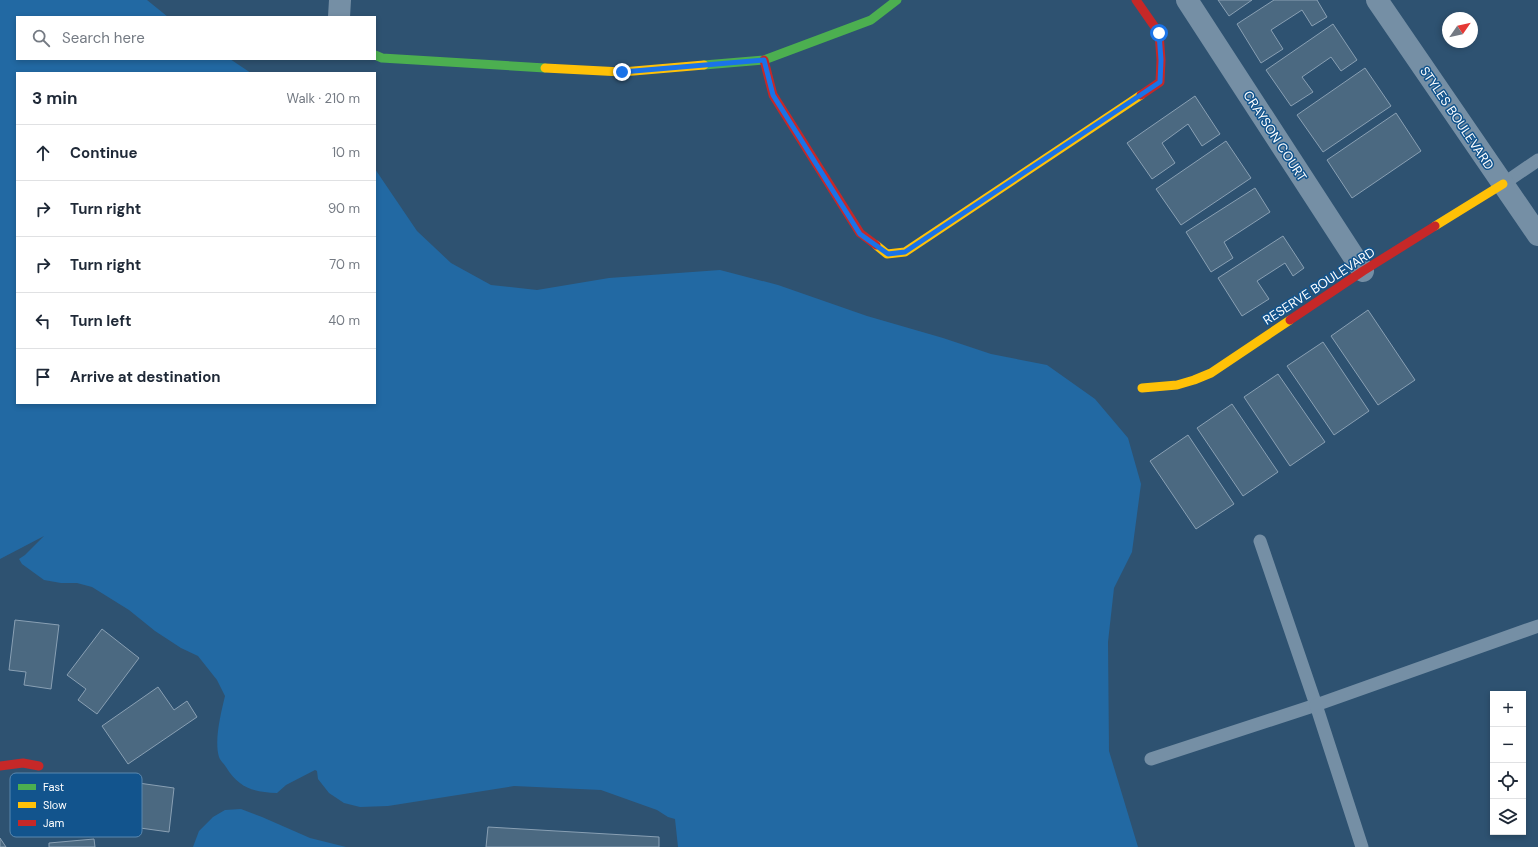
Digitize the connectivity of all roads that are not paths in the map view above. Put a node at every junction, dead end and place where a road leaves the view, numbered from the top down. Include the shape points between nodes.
1 (340, 0) edge
2 (897, 0) edge
3 (1136, 0) edge
4 (1187, 0) edge
5 (1377, 0) edge
6 (339, 16) edge
7 (376, 56) edge
8 (764, 60) junction
9 (1538, 160) edge
10 (1503, 184) junction
11 (1538, 235) edge
12 (1363, 271) junction
13 (1142, 388) dead end
14 (1260, 541) dead end
15 (1538, 626) edge
16 (1316, 705) junction
17 (1151, 759) dead end
18 (0, 766) edge
19 (39, 766) dead end
20 (1362, 847) edge

1 - 6 street
2 - 8 street via 871,20
3 - 8 street via 1159,33 1160,82 905,252 888,254 860,234 773,95
4 - 12 street, CRAYSON COURT
5 - 10 street, STYLES BOULEVARD
7 - 8 street via 622,72
9 - 10 lane
10 - 11 street, STYLES BOULEVARD
10 - 12 street, RESERVE BOULEVARD
12 - 13 street, RESERVE BOULEVARD via 1211,373 1177,386
14 - 16 lane
15 - 16 lane
16 - 17 lane
16 - 20 lane
18 - 19 street via 23,763

